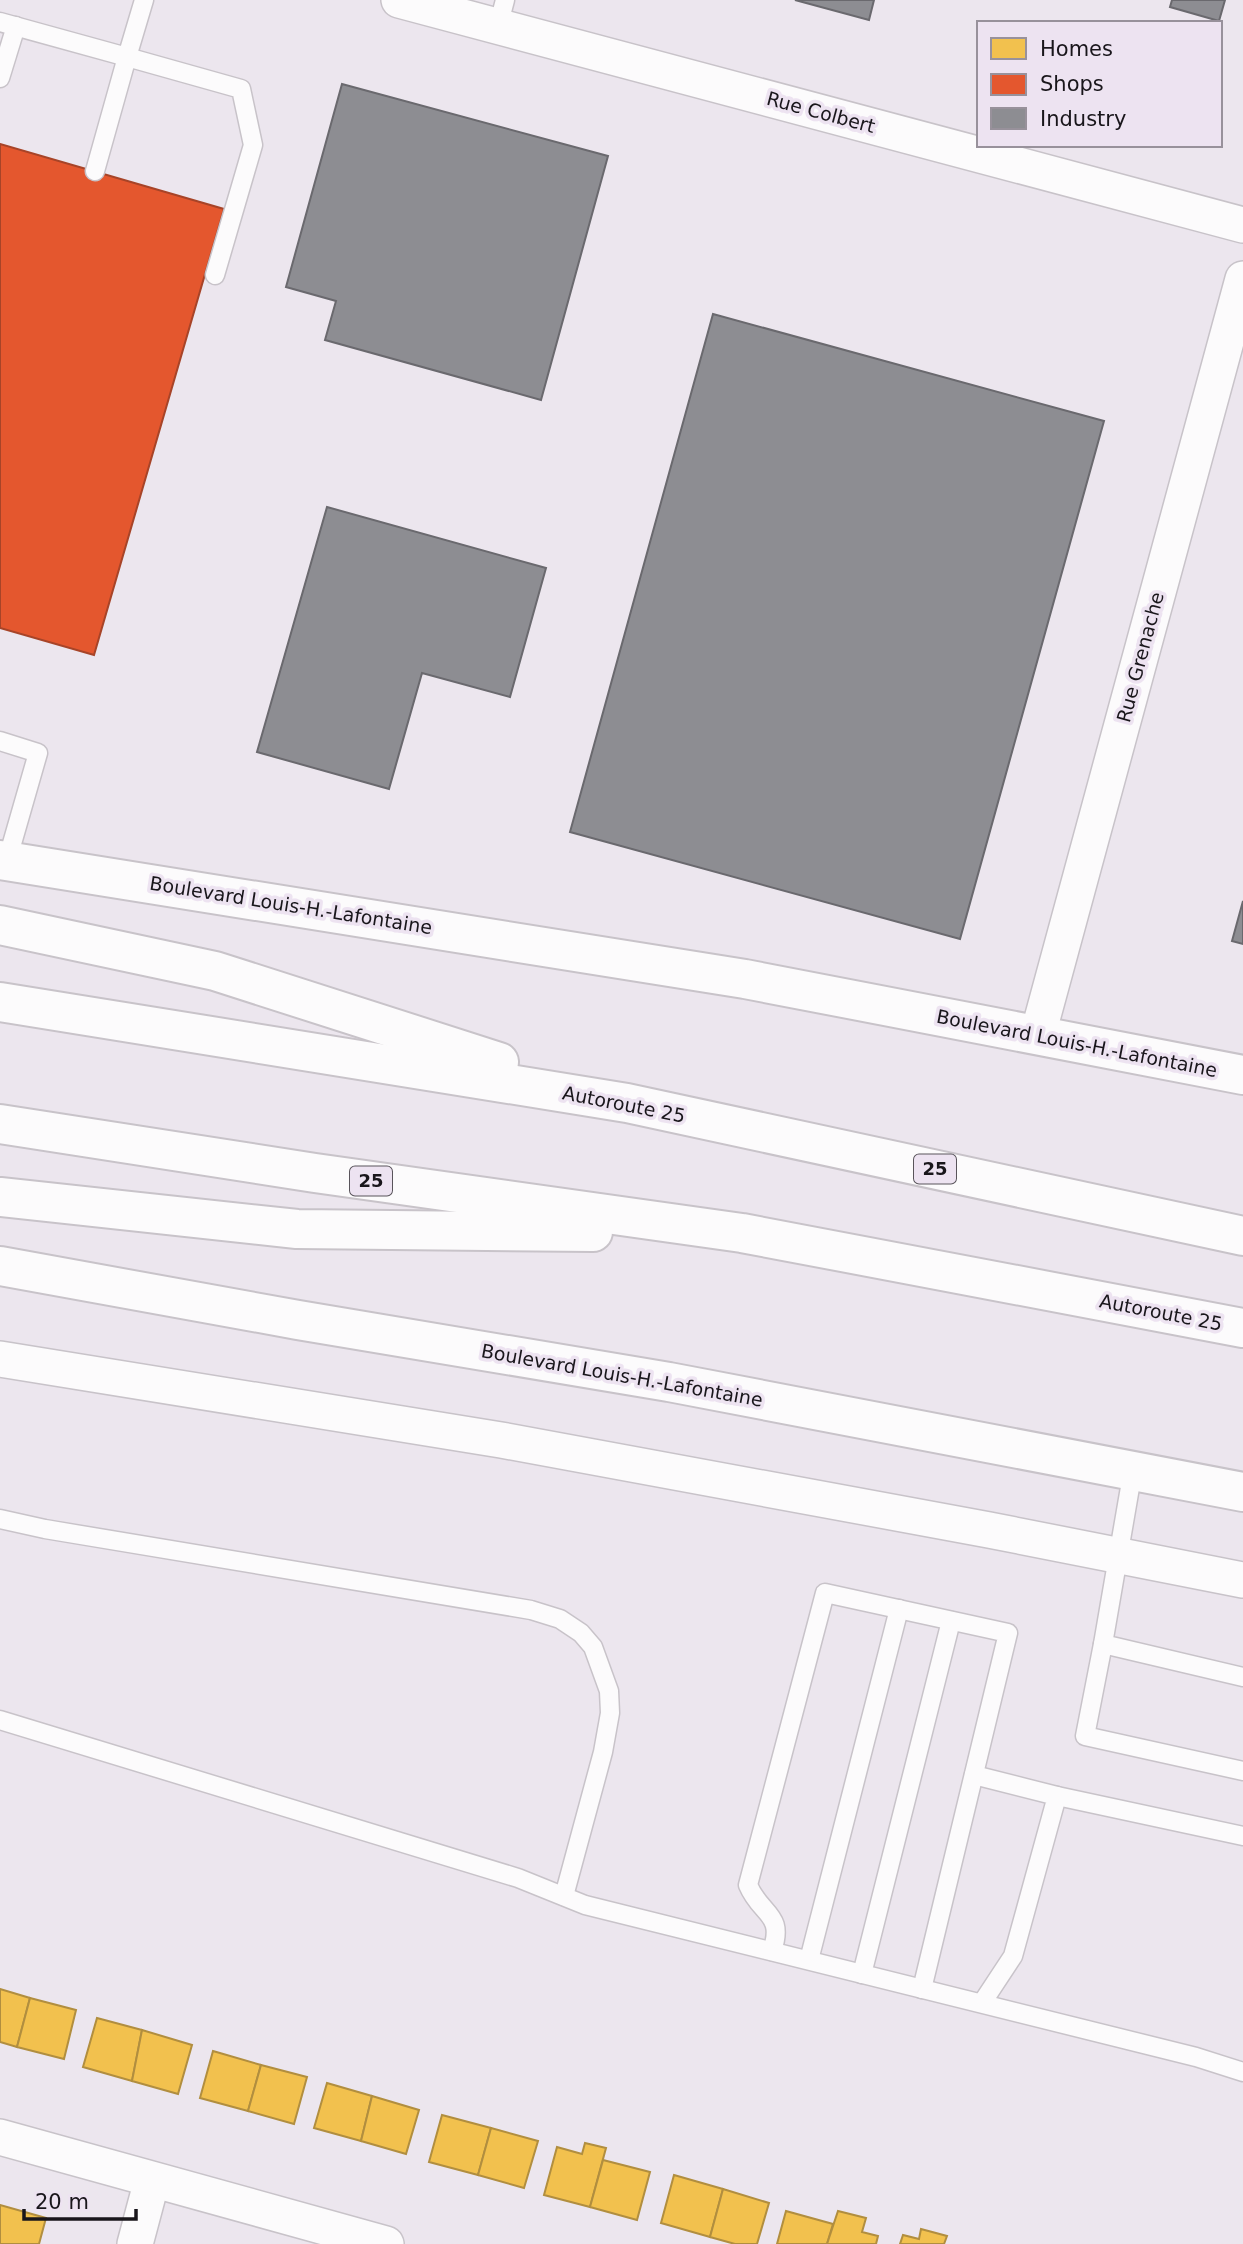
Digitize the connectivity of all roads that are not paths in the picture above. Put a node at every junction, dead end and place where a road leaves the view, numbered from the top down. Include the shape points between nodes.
1 (144, 0) edge
2 (399, 0) edge
3 (501, 13) edge
4 (8, 24) edge
5 (127, 57) junction
6 (0, 78) edge
7 (94, 171) dead end
8 (1243, 225) edge
9 (215, 275) dead end
10 (1243, 279) edge
11 (0, 741) edge
12 (4, 860) edge
13 (0, 925) edge
14 (0, 1002) edge
15 (1038, 1034) junction
16 (1243, 1075) edge
17 (628, 1103) junction
18 (0, 1124) edge
19 (0, 1197) edge
20 (742, 1233) junction
21 (1243, 1237) edge
22 (0, 1266) edge
23 (1243, 1328) edge
24 (0, 1359) edge
25 (1133, 1470) junction
26 (1243, 1492) edge
27 (0, 1519) edge
28 (1119, 1556) junction
29 (1243, 1580) edge
30 (899, 1609) junction
31 (951, 1621) junction
32 (1103, 1644) junction
33 (1243, 1677) edge
34 (0, 1720) edge
35 (1243, 1771) edge
36 (974, 1774) junction
37 (1057, 1796) junction
38 (1243, 1836) edge
39 (564, 1896) junction
40 (772, 1951) junction
41 (809, 1960) junction
42 (862, 1974) junction
43 (922, 1989) junction
44 (982, 2003) junction
45 (1243, 2072) edge
46 (0, 2137) edge
47 (152, 2180) junction
48 (135, 2244) edge
49 (386, 2244) edge

1 - 5 lane
2 - 3 street, Rue Colbert
3 - 8 street, Rue Colbert
4 - 5 lane
4 - 6 lane
5 - 7 lane
5 - 9 lane via 241,89 253,145
10 - 15 street, Rue Grenache
11 - 12 lane via 38,753
12 - 15 main road, Boulevard Louis-H.-Lafontaine via 745,979
13 - 17 main road via 215,971
14 - 17 main road, Autoroute 25 / 25
15 - 16 main road, Boulevard Louis-H.-Lafontaine
17 - 21 main road, Autoroute 25 / 25
18 - 20 main road, Autoroute 25 / 25
19 - 20 main road via 297,1229
20 - 23 main road, Autoroute 25 / 25
22 - 25 main road, Boulevard Louis-H.-Lafontaine via 669,1382
24 - 28 street via 501,1440
25 - 26 main road, Boulevard Louis-H.-Lafontaine
25 - 28 lane
27 - 39 lane via 531,1609 560,1619 593,1647 610,1702 603,1752
28 - 29 street
28 - 32 lane
30 - 31 lane
30 - 40 lane via 825,1593 748,1885 776,1924
30 - 41 lane
31 - 36 lane via 1008,1633
31 - 42 lane
32 - 33 lane
32 - 35 lane via 1085,1735
34 - 39 lane
36 - 37 lane
36 - 43 lane
37 - 38 lane
37 - 44 lane via 1013,1956
39 - 40 lane
40 - 41 lane
41 - 42 lane
42 - 43 lane
43 - 44 lane
44 - 45 lane
46 - 47 street
47 - 48 street
47 - 49 street

